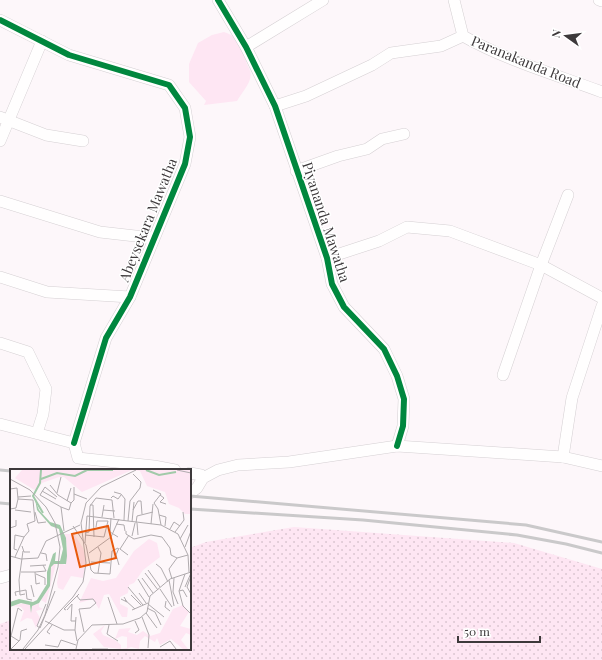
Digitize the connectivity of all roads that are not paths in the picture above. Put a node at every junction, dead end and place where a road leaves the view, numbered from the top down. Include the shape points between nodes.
1 (218, 0) edge
2 (323, 0) edge
3 (454, 0) edge
4 (0, 20) edge
5 (463, 36) junction
6 (42, 41) junction
7 (246, 47) junction
8 (602, 92) edge
9 (274, 106) junction
10 (4, 119) edge
11 (404, 134) dead end
12 (83, 140) dead end
13 (0, 141) edge
14 (296, 172) junction
15 (568, 195) dead end
16 (0, 201) edge
17 (153, 238) junction
18 (327, 258) junction
19 (540, 265) junction
20 (0, 277) edge
21 (130, 297) junction
22 (602, 298) edge
23 (602, 306) edge
24 (0, 343) edge
25 (503, 375) dead end
26 (0, 424) edge
27 (37, 433) junction
28 (74, 443) junction
29 (397, 446) junction
30 (563, 457) junction
31 (602, 466) edge
32 (170, 469) edge
33 (191, 473) edge
34 (203, 478) junction
35 (191, 492) edge
36 (10, 575) edge
37 (0, 578) edge

1 - 7 street, Piyananda Mawatha
2 - 7 street
3 - 5 street, Paranakanda Road
4 - 6 street, Abeysekara Mawatha
5 - 8 street, Paranakanda Road via 501,54
5 - 9 street via 441,46 391,53 372,65 306,96
6 - 10 street
6 - 17 street, Abeysekara Mawatha via 69,55 169,85 185,108 190,137 185,164
7 - 9 street, Piyananda Mawatha
9 - 14 street, Piyananda Mawatha
10 - 12 street via 46,135
10 - 13 street
11 - 14 street via 382,138 367,149 338,156
14 - 18 street, Piyananda Mawatha
15 - 19 street
16 - 17 street via 100,232
17 - 21 street, Abeysekara Mawatha
18 - 19 street via 380,241 407,227 450,231
18 - 29 street, Piyananda Mawatha via 332,284 344,307 384,349 397,376 404,399 403,426
19 - 22 street
19 - 25 street
20 - 21 street via 46,292
21 - 28 street, Abeysekara Mawatha via 106,338
23 - 30 street via 572,398
24 - 27 street via 28,352 46,389 44,414
26 - 27 street
27 - 28 street
28 - 32 street via 78,458
29 - 30 street
29 - 34 street via 289,462 238,465 218,470
30 - 31 street
33 - 34 street via 201,475
34 - 35 street
36 - 37 street

